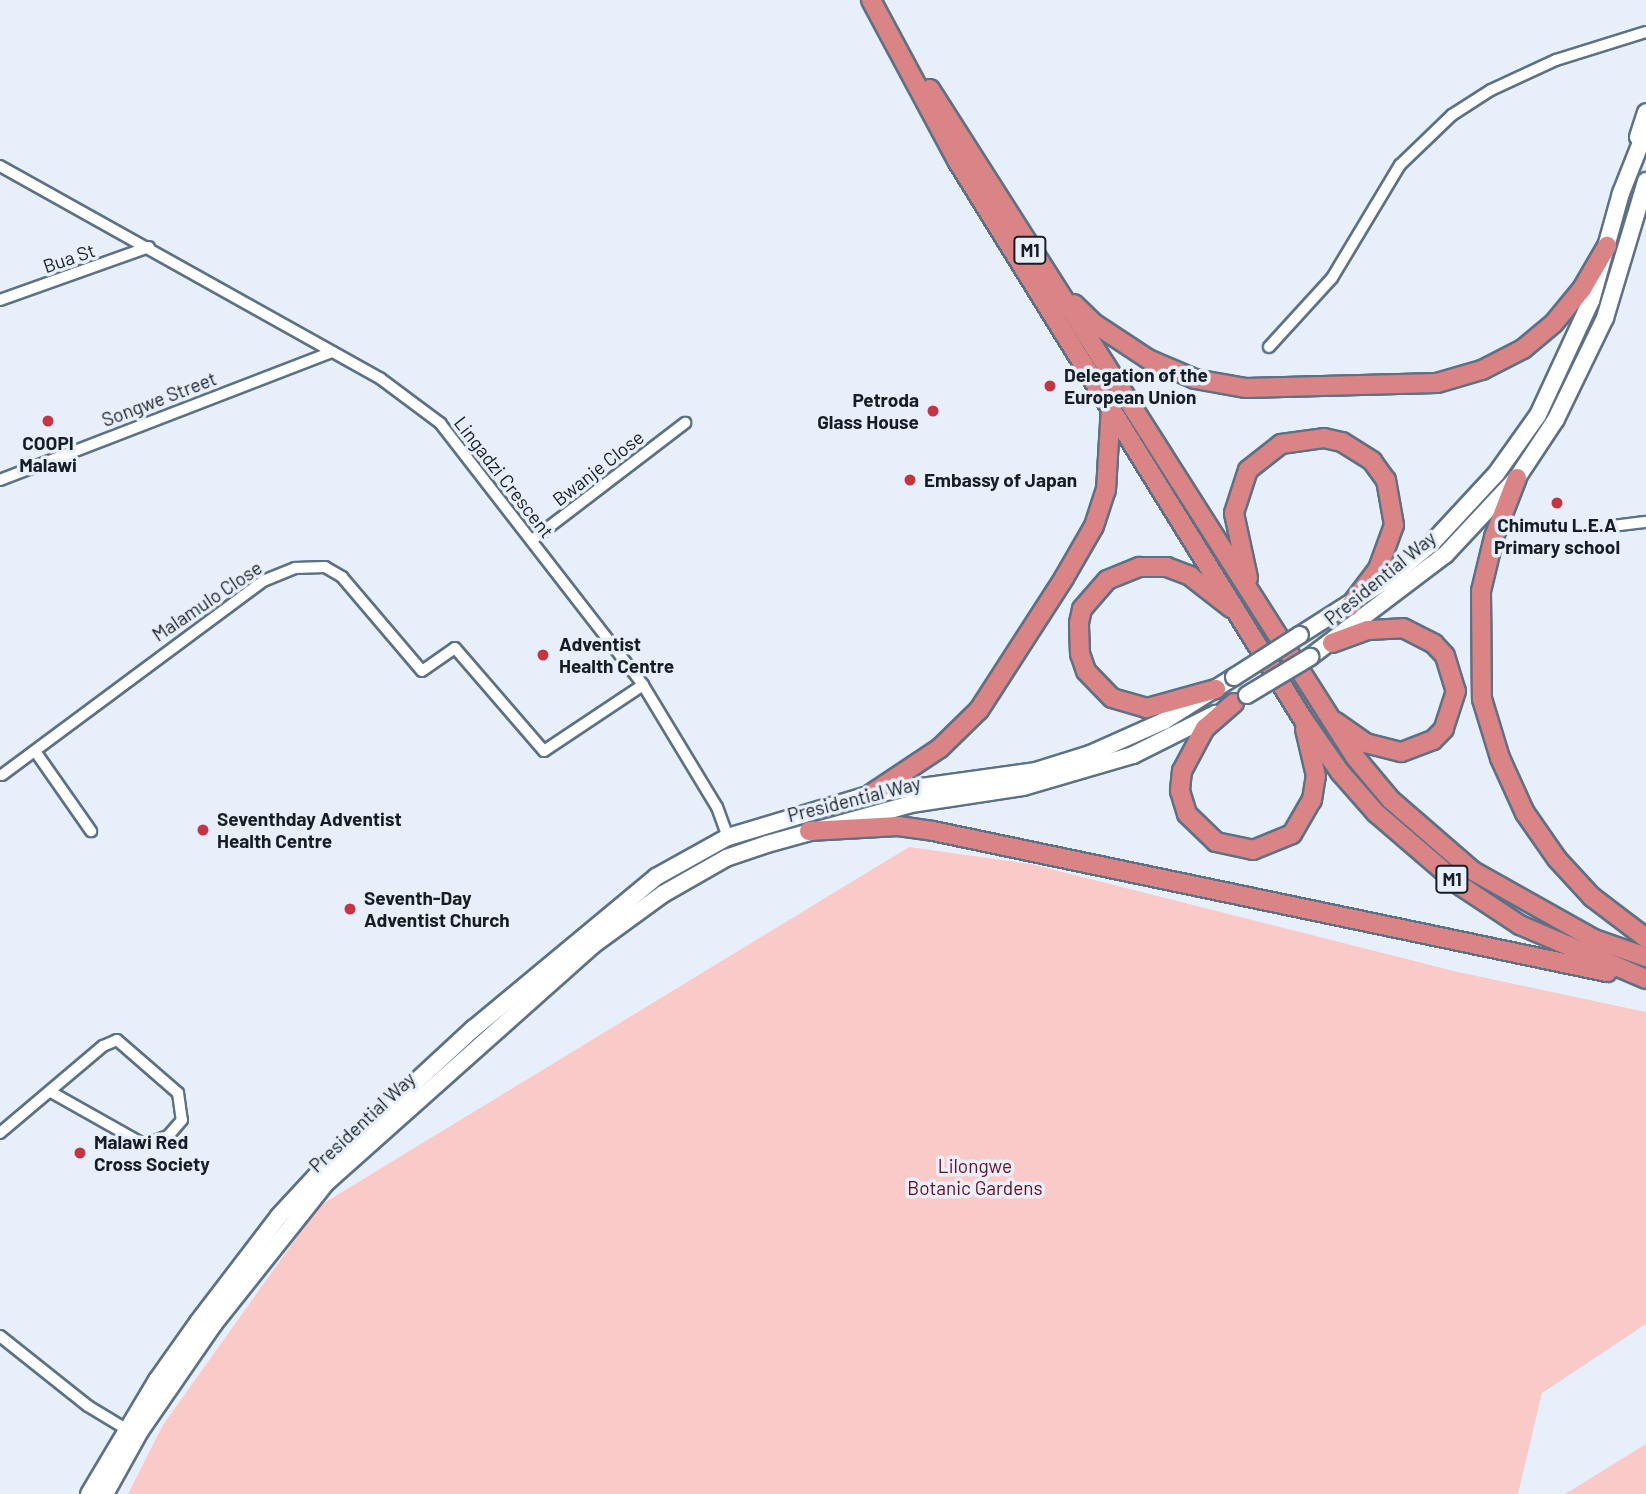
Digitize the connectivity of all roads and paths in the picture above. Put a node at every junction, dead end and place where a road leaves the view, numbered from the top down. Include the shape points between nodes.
1 (871, 0) edge
2 (888, 28) junction
3 (1646, 32) edge
4 (1646, 112) edge
5 (1646, 130) edge
6 (0, 166) edge
7 (1646, 181) edge
8 (1621, 193) junction
9 (1607, 246) junction
10 (149, 247) junction
11 (1051, 282) junction
12 (0, 300) edge
13 (1269, 347) dead end
14 (332, 352) junction
15 (1111, 407) junction
16 (685, 423) dead end
17 (1517, 478) junction
18 (0, 480) edge
19 (1646, 522) edge
20 (1612, 526) dead end
21 (532, 540) junction
22 (1258, 604) junction
23 (1349, 607) junction
24 (1242, 617) junction
25 (1332, 643) junction
26 (643, 685) junction
27 (1216, 689) junction
28 (1240, 699) junction
29 (1324, 714) junction
30 (1303, 719) junction
31 (35, 751) junction
32 (2, 775) dead end
33 (871, 794) junction
34 (91, 831) dead end
35 (809, 831) junction
36 (728, 836) junction
37 (1646, 938) edge
38 (1646, 957) edge
39 (1640, 978) edge
40 (51, 1092) junction
41 (0, 1133) edge
42 (0, 1336) edge
43 (126, 1429) junction
44 (89, 1494) edge
45 (105, 1494) edge

1 - 2 highway, M1
2 - 11 highway, M1 via 911,57
2 - 15 highway, M1 via 958,162
3 - 13 street via 1556,60 1491,90 1452,115 1400,165 1332,278
4 - 8 main road
5 - 8 main road
6 - 10 street, Lingadzi Crescent
7 - 17 main road, Presidential Way via 1605,318 1585,365
8 - 9 main road, Presidential Way
9 - 11 highway via 1582,289 1555,323 1534,340 1482,370 1437,383 1247,388 1195,379 1148,359 1095,324
9 - 23 main road, Presidential Way via 1571,350 1538,415 1496,474 1432,543
10 - 12 street, Bua St
10 - 14 street, Lingadzi Crescent
11 - 22 highway, M1
14 - 18 street, Songwe Street
14 - 21 street, Lingadzi Crescent via 381,379 440,423
15 - 24 highway, M1
15 - 33 highway via 1107,490 1094,526 1064,578 979,710 940,748
16 - 21 street, Bwanje Close
17 - 25 main road, Presidential Way via 1444,555
17 - 37 highway via 1494,537 1481,591 1482,699 1500,758 1525,813 1557,859 1592,897
19 - 20 street
21 - 26 street, Lingadzi Crescent
22 - 23 highway via 1238,541 1234,513 1239,489 1248,470 1273,449 1303,438 1324,438 1357,449 1372,461 1386,480 1392,502 1390,545
22 - 29 highway, M1
23 - 27 main road, Presidential Way, bridge
24 - 27 highway via 1190,576 1155,565 1107,580 1082,609 1080,654 1098,688 1112,698 1147,708
24 - 30 highway, M1
25 - 28 main road, Presidential Way, bridge
25 - 29 highway via 1368,630 1403,628 1434,644 1445,656 1456,691 1444,729 1433,740 1401,752 1366,743
26 - 31 street, Malamulo Close via 544,751 455,648 422,671 342,577 325,568 295,568 263,581
26 - 36 street, Lingadzi Crescent via 717,807
27 - 33 main road, Presidential Way via 1164,721 1090,754 1037,771
28 - 30 highway via 1205,728 1189,752 1180,792 1198,829 1233,848 1252,850 1274,844 1292,834 1303,819 1316,776
28 - 35 main road, Presidential Way via 1121,759 1023,787 911,804
29 - 38 highway, M1 via 1391,800 1473,871 1594,939
30 - 39 highway, M1 via 1376,813 1461,886 1520,925
31 - 32 street, Malamulo Close
31 - 34 street
33 - 36 main road, Presidential Way
35 - 39 highway via 898,826 933,831 1560,965
35 - 45 main road, Presidential Way via 726,858 612,930 335,1174 213,1325 140,1431
36 - 43 main road, Presidential Way via 656,877 600,919 327,1164 244,1260
40 - 40 street via 103,1046 120,1041 178,1093 182,1120 168,1136 145,1145
40 - 41 street
42 - 43 street
43 - 44 main road, Presidential Way

